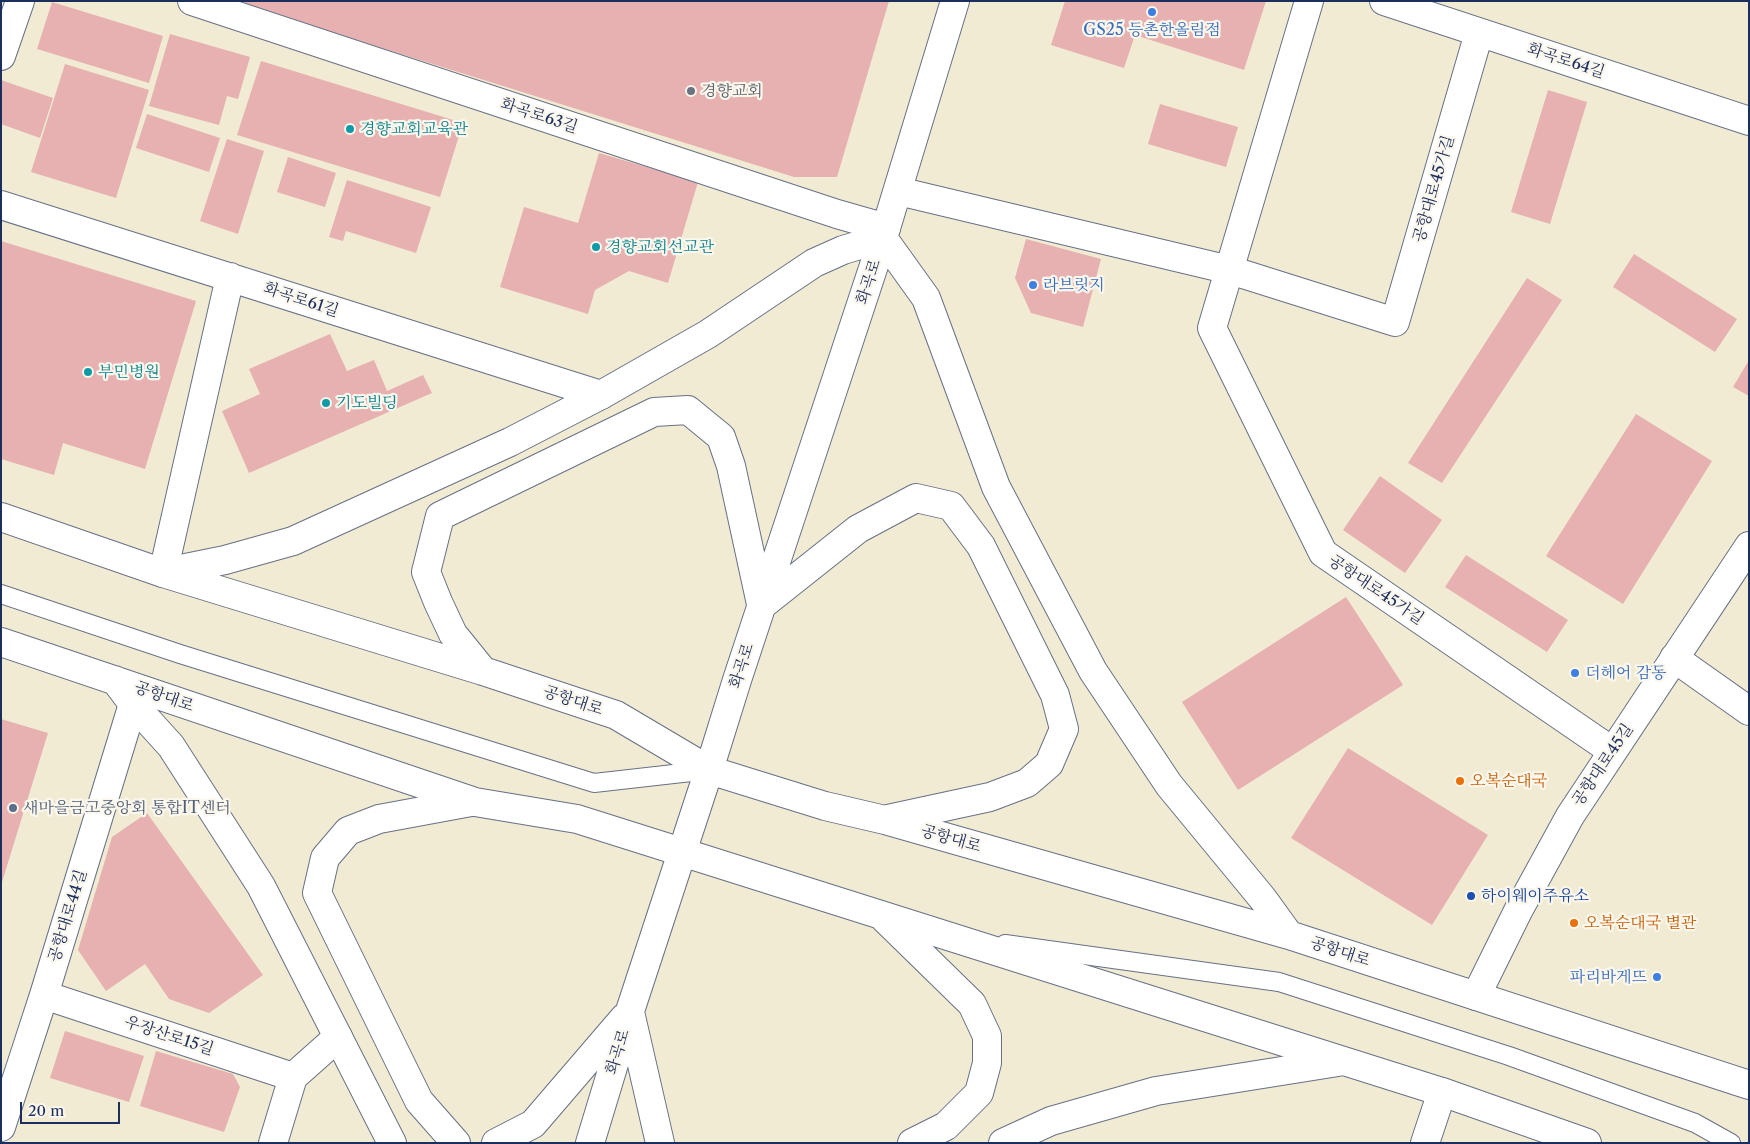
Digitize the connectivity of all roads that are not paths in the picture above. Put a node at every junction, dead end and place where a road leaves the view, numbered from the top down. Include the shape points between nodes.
1 (20, 1) edge
2 (192, 1) edge
3 (955, 1) edge
4 (1309, 1) edge
5 (1384, 1) edge
6 (1479, 32) junction
7 (1, 56) edge
8 (1749, 121) edge
9 (898, 191) junction
10 (1, 205) edge
11 (885, 233) junction
12 (1230, 270) junction
13 (230, 277) junction
14 (601, 395) junction
15 (1, 517) edge
16 (1749, 546) edge
17 (163, 573) junction
18 (1, 594) edge
19 (761, 606) junction
20 (1, 642) edge
21 (1674, 658) junction
22 (483, 671) junction
23 (115, 680) junction
24 (133, 704) junction
25 (1749, 712) edge
26 (1612, 751) junction
27 (709, 770) junction
28 (475, 802) junction
29 (885, 820) junction
30 (681, 852) junction
31 (881, 915) junction
32 (1289, 935) junction
33 (948, 936) junction
34 (44, 995) junction
35 (1476, 996) junction
36 (630, 1011) junction
37 (338, 1037) junction
38 (1345, 1061) junction
39 (293, 1077) junction
40 (1749, 1085) edge
41 (1442, 1092) junction
42 (1, 1127) edge
43 (273, 1143) edge
44 (392, 1143) edge
45 (456, 1143) edge
46 (496, 1143) edge
47 (590, 1143) edge
48 (660, 1143) edge
49 (912, 1143) edge
50 (1003, 1143) edge
51 (1425, 1143) edge
52 (1587, 1143) edge
53 (1730, 1143) edge

1 - 7 main road
2 - 11 main road, 화곡로63길 via 837,214
3 - 9 main road, 화곡로
4 - 12 main road, 공항대로45가길
5 - 6 main road, 화곡로64길
6 - 8 main road, 화곡로64길
6 - 12 main road, 공항대로45가길 via 1395,322
9 - 11 main road, 화곡로
9 - 12 main road
10 - 13 main road, 화곡로61길
11 - 14 main road via 814,263 708,334
11 - 19 main road, 화곡로
11 - 32 main road via 926,298 996,487 1093,671 1169,785
12 - 26 main road, 공항대로45가길 via 1212,328 1323,553
13 - 14 main road, 화곡로61길
13 - 17 main road
14 - 17 main road via 510,442 293,541
15 - 17 main road, 공항대로
16 - 21 main road, 공항대로45길
17 - 22 main road, 공항대로
18 - 27 lane via 180,654 594,782
19 - 22 main road via 731,466 721,436 688,410 654,412 440,516 426,572 453,634
19 - 27 main road, 화곡로
19 - 29 main road via 858,529 916,498 951,506 981,546 1055,695 1064,729 1049,764 1028,783 990,797
20 - 23 main road, 공항대로
21 - 25 main road
21 - 26 main road, 공항대로45길
22 - 27 main road, 공항대로 via 616,715
23 - 24 main road
23 - 28 main road, 공항대로
24 - 34 main road, 공항대로44길
24 - 37 main road via 172,746 261,886
26 - 35 main road, 공항대로45길 via 1570,816
27 - 29 main road, 공항대로 via 825,806
27 - 30 main road, 화곡로
28 - 30 main road, 공항대로 via 577,819
28 - 45 main road via 379,818 348,831 325,858 317,893 419,1101
29 - 32 main road, 공항대로
30 - 31 main road, 공항대로
30 - 36 main road, 화곡로
31 - 33 main road, 공항대로
31 - 49 main road via 972,1004 987,1036 988,1063 978,1093 946,1126
32 - 35 main road, 공항대로
33 - 38 main road, 공항대로
33 - 53 lane via 1279,982 1509,1056 1695,1123
34 - 39 main road, 우장산로15길
34 - 42 main road, 공항대로44길
35 - 40 main road, 공항대로
36 - 46 main road via 533,1124
36 - 47 main road, 화곡로
36 - 48 main road
37 - 39 main road
37 - 44 main road
38 - 41 main road, 공항대로
38 - 50 main road via 1156,1091 1051,1121
39 - 43 main road
41 - 51 main road
41 - 52 main road, 공항대로

